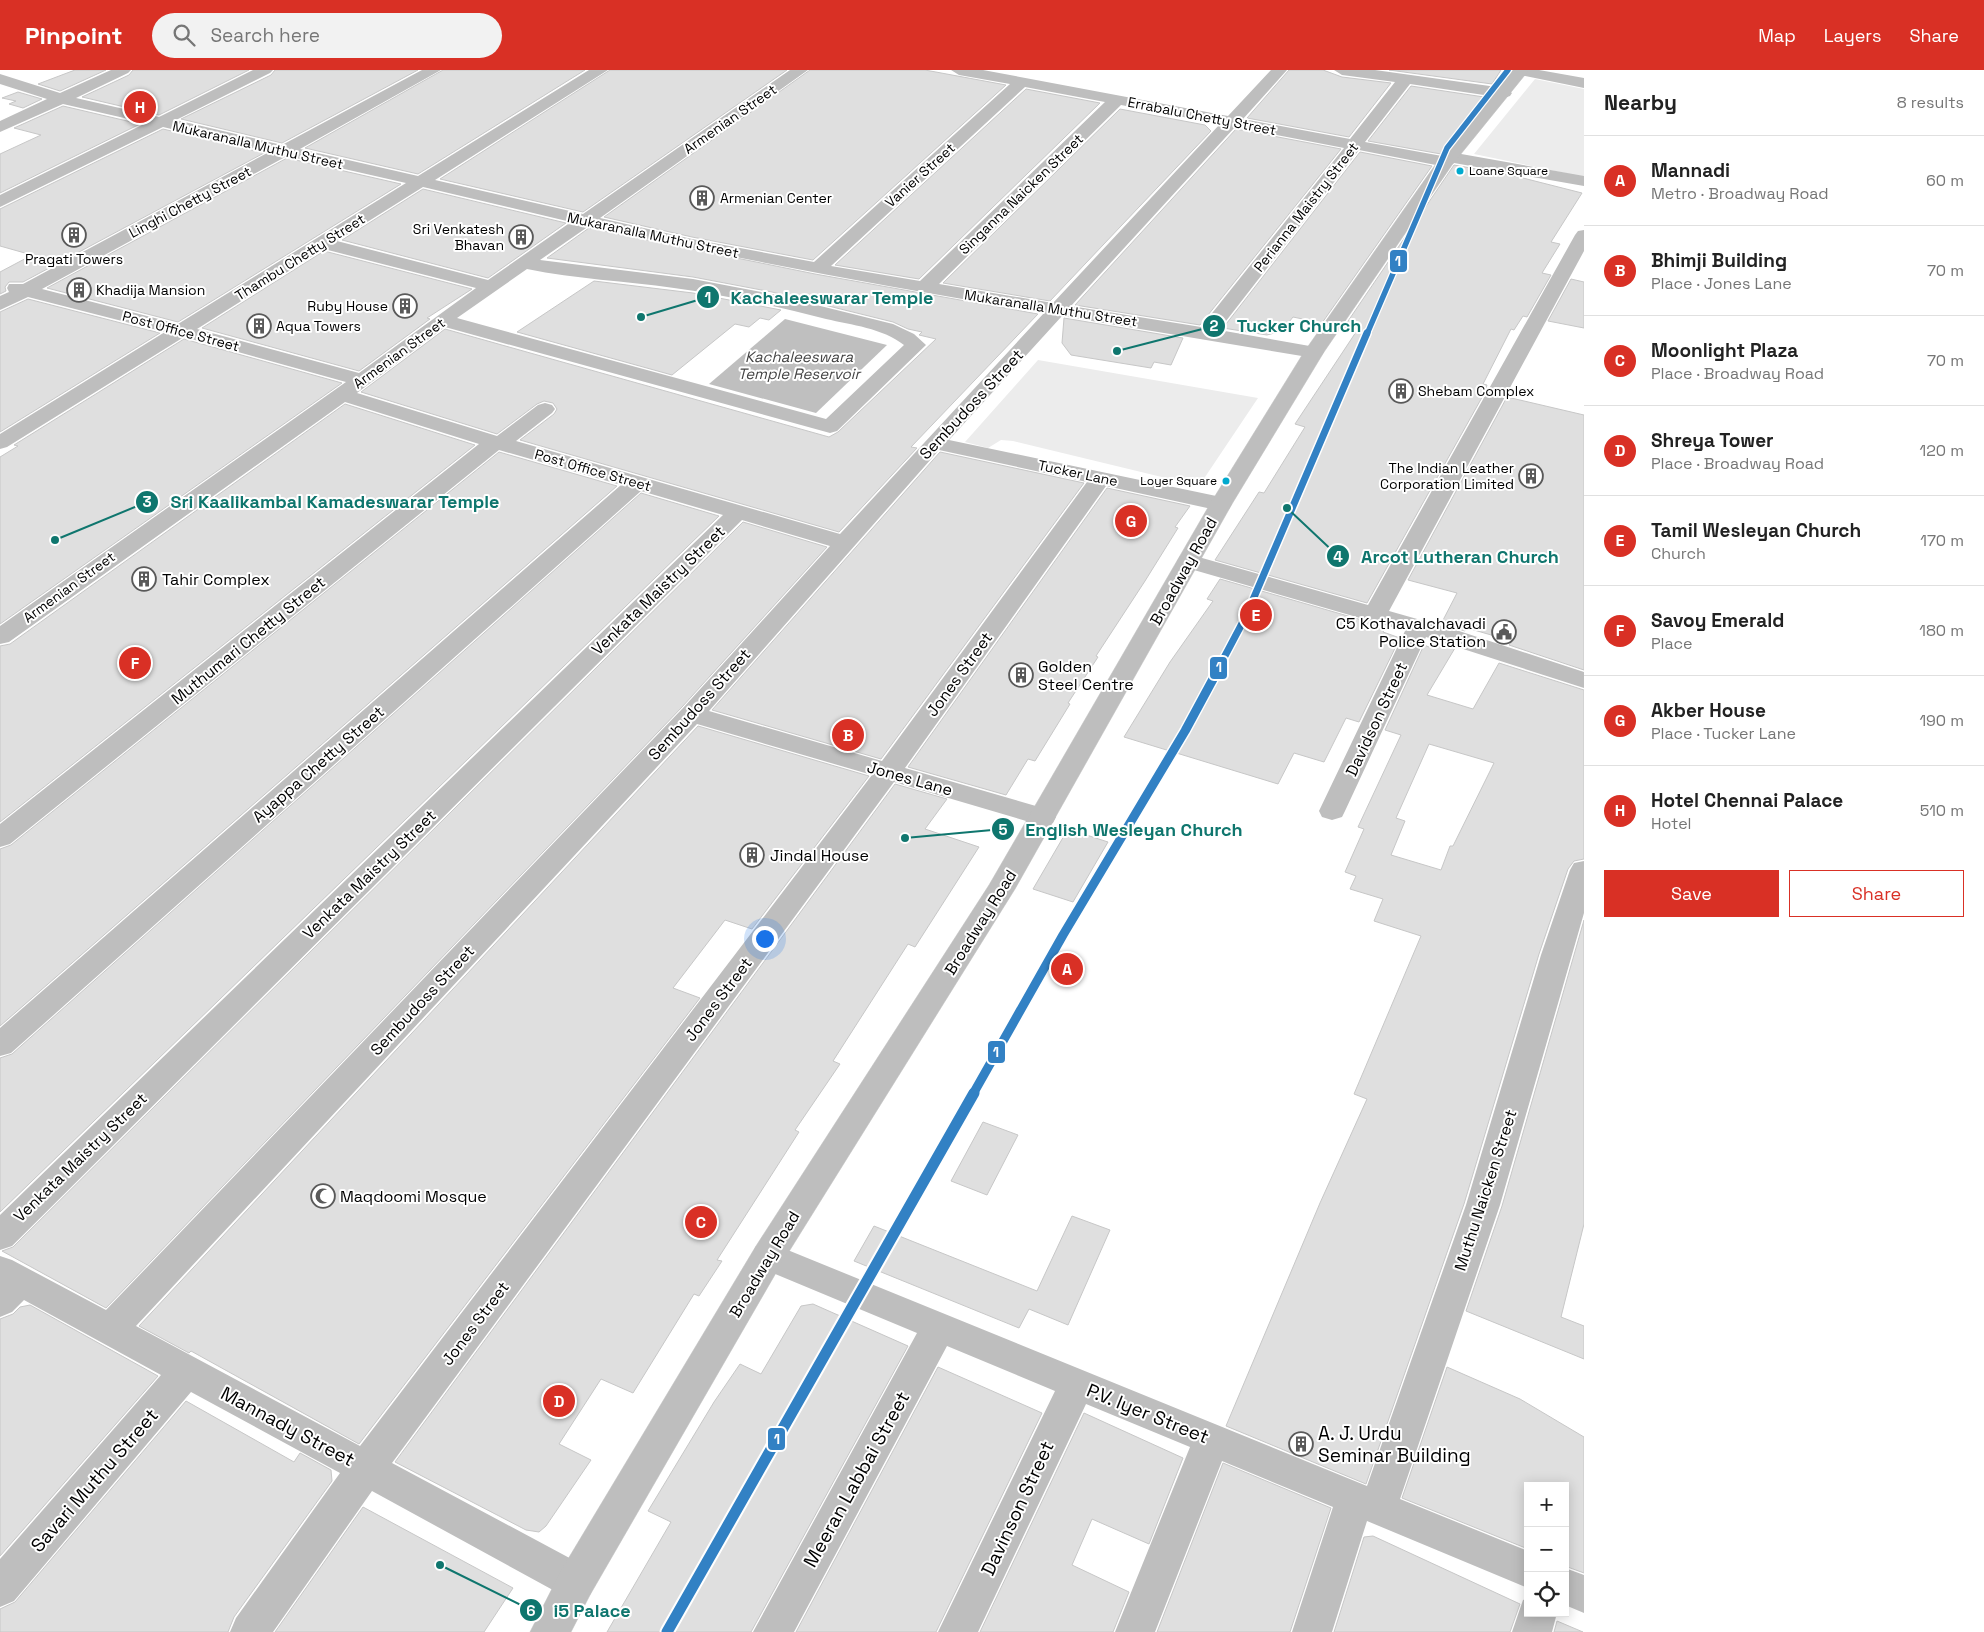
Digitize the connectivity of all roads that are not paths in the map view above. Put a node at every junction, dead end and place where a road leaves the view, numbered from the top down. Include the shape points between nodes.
1 (123, 70) edge
2 (265, 70) edge
3 (433, 70) edge
4 (600, 70) edge
5 (800, 70) edge
6 (959, 70) edge
7 (1279, 70) edge
8 (1342, 70) edge
9 (1520, 71) edge
10 (0, 79) edge
11 (1406, 79) junction
12 (1022, 82) junction
13 (1584, 83) edge
14 (1504, 93) junction
15 (62, 99) junction
16 (1117, 100) junction
17 (161, 122) junction
18 (1231, 122) junction
19 (0, 127) edge
20 (1356, 144) junction
21 (285, 151) junction
22 (1448, 159) junction
23 (1584, 181) edge
24 (421, 182) junction
25 (0, 202) edge
26 (586, 221) junction
27 (1584, 235) edge
28 (322, 243) junction
29 (526, 262) junction
30 (818, 268) junction
31 (1563, 273) junction
32 (1584, 278) edge
33 (0, 284) edge
34 (491, 286) junction
35 (925, 287) junction
36 (26, 290) junction
37 (0, 304) edge
38 (1058, 310) junction
39 (442, 320) junction
40 (182, 331) junction
41 (1206, 334) junction
42 (1314, 352) junction
43 (362, 380) junction
44 (342, 395) junction
45 (545, 409) dead end
46 (498, 442) junction
47 (0, 443) edge
48 (934, 443) junction
49 (1100, 478) junction
50 (637, 483) junction
51 (1221, 504) junction
52 (738, 512) junction
53 (845, 543) junction
54 (1188, 561) junction
55 (1375, 614) junction
56 (1419, 627) junction
57 (0, 638) edge
58 (1584, 680) edge
59 (692, 714) junction
60 (888, 772) junction
61 (1332, 811) dead end
62 (1042, 817) junction
63 (0, 838) edge
64 (1584, 870) edge
65 (0, 1046) edge
66 (0, 1236) edge
67 (768, 1256) junction
68 (7, 1284) edge
69 (939, 1327) junction
70 (110, 1330) junction
71 (187, 1371) junction
72 (1077, 1384) junction
73 (1212, 1440) junction
74 (366, 1468) junction
75 (1366, 1504) junction
76 (1524, 1568) edge
77 (576, 1582) junction
78 (0, 1588) edge
79 (1569, 1588) edge
80 (1584, 1594) edge
81 (1536, 1617) edge
82 (250, 1632) edge
83 (550, 1632) edge
84 (773, 1632) edge
85 (958, 1632) edge
86 (1135, 1632) edge
87 (1312, 1632) edge
88 (1532, 1632) edge

1 - 15 street
2 - 17 street
3 - 21 street, Linghi Chetty Street
4 - 24 street, Thambu Chetty Street
5 - 26 street, Armenian Street
6 - 12 street, Errabalu Chetty Street
7 - 18 street, Sembudoss Street
8 - 11 street
9 - 13 street
9 - 14 street, Broadway Road
10 - 15 street, Mukaranalla Muthu Street
11 - 14 street
11 - 20 street, Perianna Maistry Street
12 - 16 street, Errabalu Chetty Street
12 - 30 street, Vanier Street
14 - 22 street, Broadway Road
15 - 17 street, Mukaranalla Muthu Street
15 - 19 street
16 - 18 street, Errabalu Chetty Street
16 - 35 street, Singanna Naicken Street
17 - 21 street, Mukaranalla Muthu Street
17 - 25 street
18 - 20 street, Errabalu Chetty Street
18 - 38 street, Sembudoss Street
20 - 22 street, Errabalu Chetty Street
20 - 41 street, Perianna Maistry Street
21 - 24 street, Mukaranalla Muthu Street
21 - 36 street, Linghi Chetty Street
22 - 23 street, Errabalu Chetty Street
22 - 42 street, Broadway Road
24 - 26 street, Mukaranalla Muthu Street
24 - 28 street, Thambu Chetty Street
26 - 29 street, Armenian Street
26 - 30 street, Mukaranalla Muthu Street
27 - 31 street
28 - 34 street
28 - 40 street, Thambu Chetty Street
29 - 34 street, Armenian Street
29 - 39 street via 585,273 689,284 804,308 884,328 916,345 830,427
30 - 35 street, Mukaranalla Muthu Street
31 - 32 street
31 - 55 street
33 - 36 street, Post Office Street
34 - 39 street, Armenian Street
35 - 38 street, Mukaranalla Muthu Street
36 - 37 street, Linghi Chetty Street
36 - 40 street, Post Office Street
38 - 41 street, Mukaranalla Muthu Street
38 - 48 street, Sembudoss Street
39 - 43 street, Armenian Street
40 - 43 street, Post Office Street
40 - 47 street, Thambu Chetty Street
41 - 42 street, Mukaranalla Muthu Street
42 - 51 street, Broadway Road
43 - 44 street, Armenian Street
44 - 46 street, Post Office Street
44 - 57 street, Armenian Street
45 - 46 street, Muthumari Chetty Street
46 - 50 street, Post Office Street
46 - 63 street, Muthumari Chetty Street
48 - 49 street, Tucker Lane
48 - 53 street, Sembudoss Street
49 - 51 street, Tucker Lane
49 - 60 street, Jones Street
50 - 52 street, Post Office Street
50 - 65 street, Ayappa Chetty Street
51 - 54 street, Broadway Road
52 - 53 street, Post Office Street
52 - 66 street, Venkata Maistry Street
53 - 59 street, Sembudoss Street
54 - 55 street
54 - 62 street, Broadway Road
55 - 56 street
56 - 58 street
56 - 61 street, Davidson Street
59 - 60 street, Jones Lane
59 - 70 street, Sembudoss Street
60 - 62 street, Jones Lane
60 - 74 street, Jones Street
62 - 67 street, Broadway Road via 996,897
64 - 75 street, Muthu Naicken Street via 1482,1205
67 - 69 street, P.V. Iyer Street
67 - 77 street, Broadway Road
68 - 70 street, Mannady Street
69 - 72 street, P.V. Iyer Street
69 - 84 street, Meeran Labbai Street
70 - 71 street, Mannady Street
71 - 74 street, Mannady Street
71 - 78 street, Savari Muthu Street
72 - 73 street, P.V. Iyer Street
72 - 85 street, Davinson Street
73 - 75 street, P.V. Iyer Street
73 - 86 street
74 - 77 street, Mannady Street
74 - 82 street, Jones Street
75 - 76 street, P.V. Iyer Street
75 - 87 street, Muthu Naicken Street
77 - 83 street, Broadway Road
79 - 80 street
81 - 88 street

